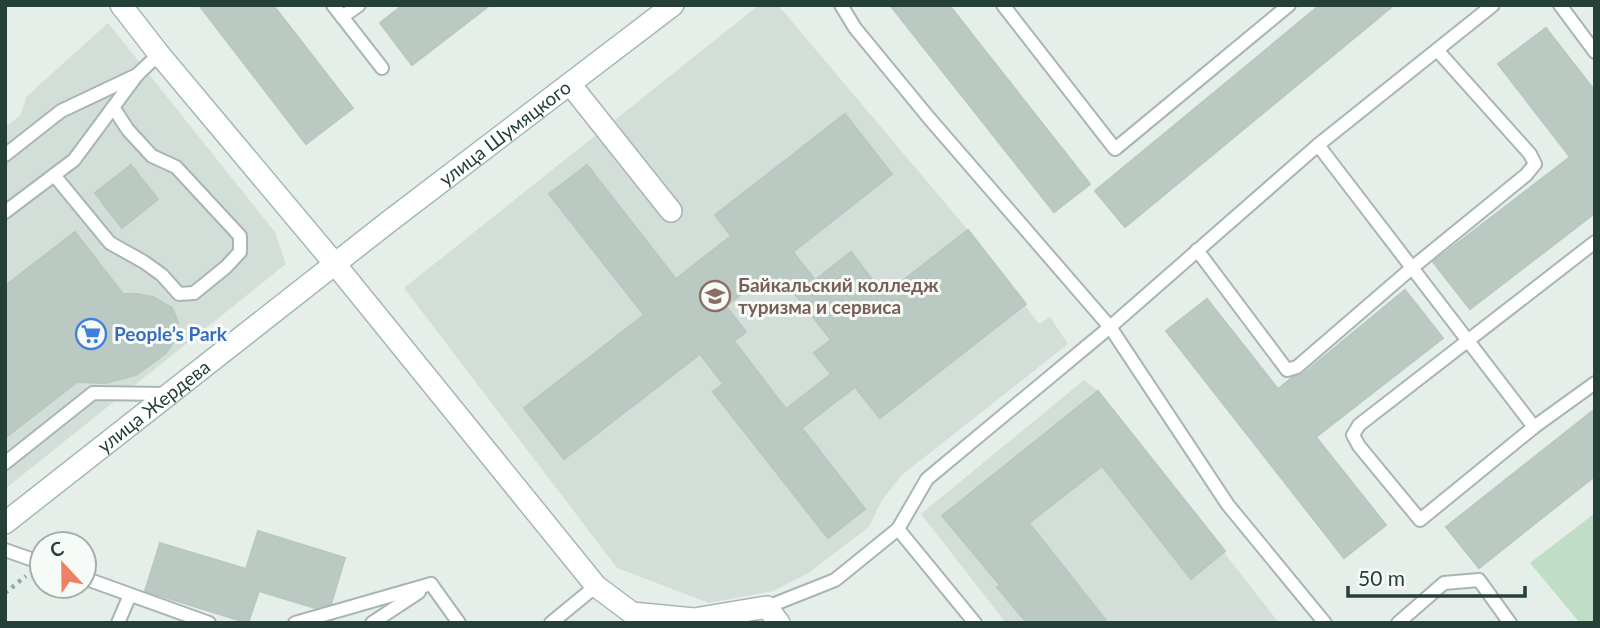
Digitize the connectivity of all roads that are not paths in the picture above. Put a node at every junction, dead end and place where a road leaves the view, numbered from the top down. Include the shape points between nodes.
1 (121, 5) edge
2 (333, 5) edge
3 (359, 5) edge
4 (674, 5) edge
5 (841, 5) edge
6 (1003, 5) edge
7 (1290, 5) edge
8 (1493, 5) edge
9 (1560, 5) edge
10 (342, 17) junction
11 (1437, 50) junction
12 (1595, 52) edge
13 (159, 54) junction
14 (383, 68) dead end
15 (137, 75) junction
16 (570, 84) junction
17 (113, 107) junction
18 (1318, 145) junction
19 (5, 155) edge
20 (54, 175) junction
21 (671, 211) dead end
22 (5, 212) edge
23 (1595, 242) edge
24 (1197, 250) junction
25 (335, 264) junction
26 (1413, 267) junction
27 (1110, 327) junction
28 (1469, 340) junction
29 (1595, 383) edge
30 (168, 394) junction
31 (1534, 427) junction
32 (5, 463) edge
33 (5, 523) edge
34 (898, 529) junction
35 (5, 550) edge
36 (28, 562) edge
37 (98, 583) edge
38 (431, 584) junction
39 (596, 586) junction
40 (131, 595) junction
41 (773, 615) edge
42 (626, 618) edge
43 (118, 623) edge
44 (209, 623) edge
45 (295, 623) edge
46 (372, 623) edge
47 (459, 623) edge
48 (551, 623) edge
49 (975, 623) edge
50 (1325, 623) edge
51 (1398, 623) edge
52 (1510, 623) edge

1 - 13 main road
2 - 10 lane
3 - 10 lane
4 - 16 main road, улица Шумяцкого
5 - 27 lane via 929,118
6 - 7 lane via 1115,149
8 - 11 lane
9 - 12 lane
10 - 14 lane
11 - 18 lane
11 - 26 lane via 1535,164
13 - 15 lane
13 - 25 main road
15 - 17 lane
15 - 19 lane via 61,111
16 - 21 main road
16 - 25 main road, улица Шумяцкого
17 - 20 lane via 74,160
17 - 20 lane via 152,156 176,167 240,236 240,252 194,293 179,294 162,275 110,243
18 - 24 lane
18 - 26 lane
20 - 22 lane
23 - 28 lane
24 - 26 lane via 1287,370 1297,367
24 - 27 lane
25 - 30 main road, улица Жердева
25 - 39 main road
26 - 28 lane
27 - 34 lane via 928,479
27 - 50 lane via 1228,505
28 - 31 lane
28 - 31 lane via 1359,425 1353,435 1359,446 1420,520
29 - 31 lane
30 - 32 lane via 93,393
30 - 33 main road, улица Жердева
34 - 41 lane via 835,580
34 - 49 lane
35 - 36 lane
37 - 40 lane
38 - 45 lane
38 - 46 lane
38 - 47 lane
39 - 42 main road
39 - 48 lane
40 - 43 lane
40 - 44 lane
41 - 42 main road
51 - 52 lane via 1444,583 1479,580

